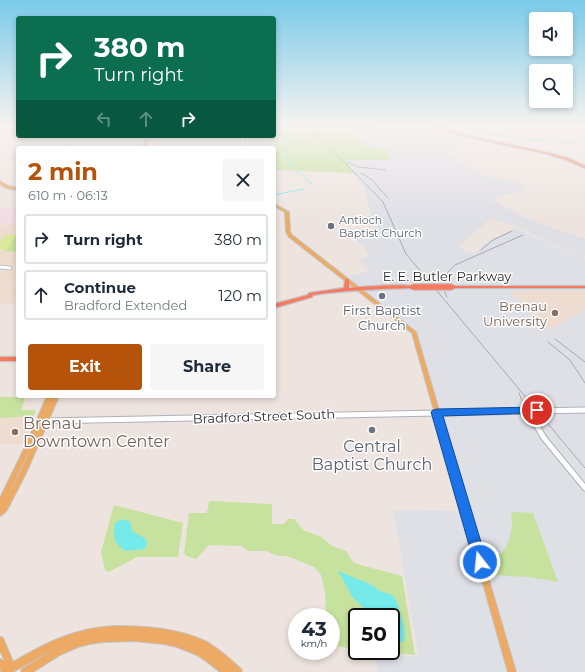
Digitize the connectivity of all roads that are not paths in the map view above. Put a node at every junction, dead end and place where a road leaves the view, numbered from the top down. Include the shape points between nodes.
1 (559, 157) edge
2 (568, 157) edge
3 (585, 163) edge
4 (585, 167) edge
5 (0, 182) edge
6 (5, 187) junction
7 (16, 190) edge
8 (276, 207) edge
9 (0, 267) edge
10 (10, 268) dead end
11 (347, 280) junction
12 (585, 288) edge
13 (346, 289) junction
14 (359, 289) junction
15 (310, 296) junction
16 (276, 305) edge
17 (0, 358) edge
18 (16, 359) edge
19 (49, 398) edge
20 (55, 398) edge
21 (537, 410) junction
22 (585, 410) edge
23 (528, 411) junction
24 (437, 412) junction
25 (42, 420) junction
26 (535, 426) junction
27 (585, 488) edge
28 (0, 505) edge
29 (0, 513) edge
30 (0, 641) edge
31 (0, 663) edge
32 (7, 671) edge
33 (27, 671) edge
34 (227, 672) edge
35 (238, 672) edge
36 (512, 672) edge

1 - 4 highway
2 - 3 highway
5 - 6 main road
5 - 7 main road
6 - 7 main road
6 - 7 main road
8 - 11 main road via 287,212 289,235
9 - 10 street
11 - 13 highway
11 - 14 main road
12 - 14 highway, E. E. Butler Parkway, bridge
13 - 14 highway, E. E. Butler Parkway
13 - 15 highway, E. E. Butler Parkway
14 - 15 highway, E. E. Butler Parkway
14 - 24 main road via 414,332
15 - 16 highway, E. E. Butler Parkway
17 - 18 highway
19 - 25 main road
20 - 25 main road
21 - 22 street, Bradford Street South
21 - 23 street, Bradford Street South
21 - 26 street
23 - 24 street, Bradford Street South
23 - 26 street
24 - 25 street, Bradford Street South
24 - 36 main road
25 - 28 main road
25 - 29 main road via 24,471
26 - 27 street
30 - 32 main road via 9,661
31 - 32 main road
32 - 35 main road via 64,640 115,630 166,633 185,637 211,649
33 - 34 main road via 70,646 114,637 169,641 211,659

